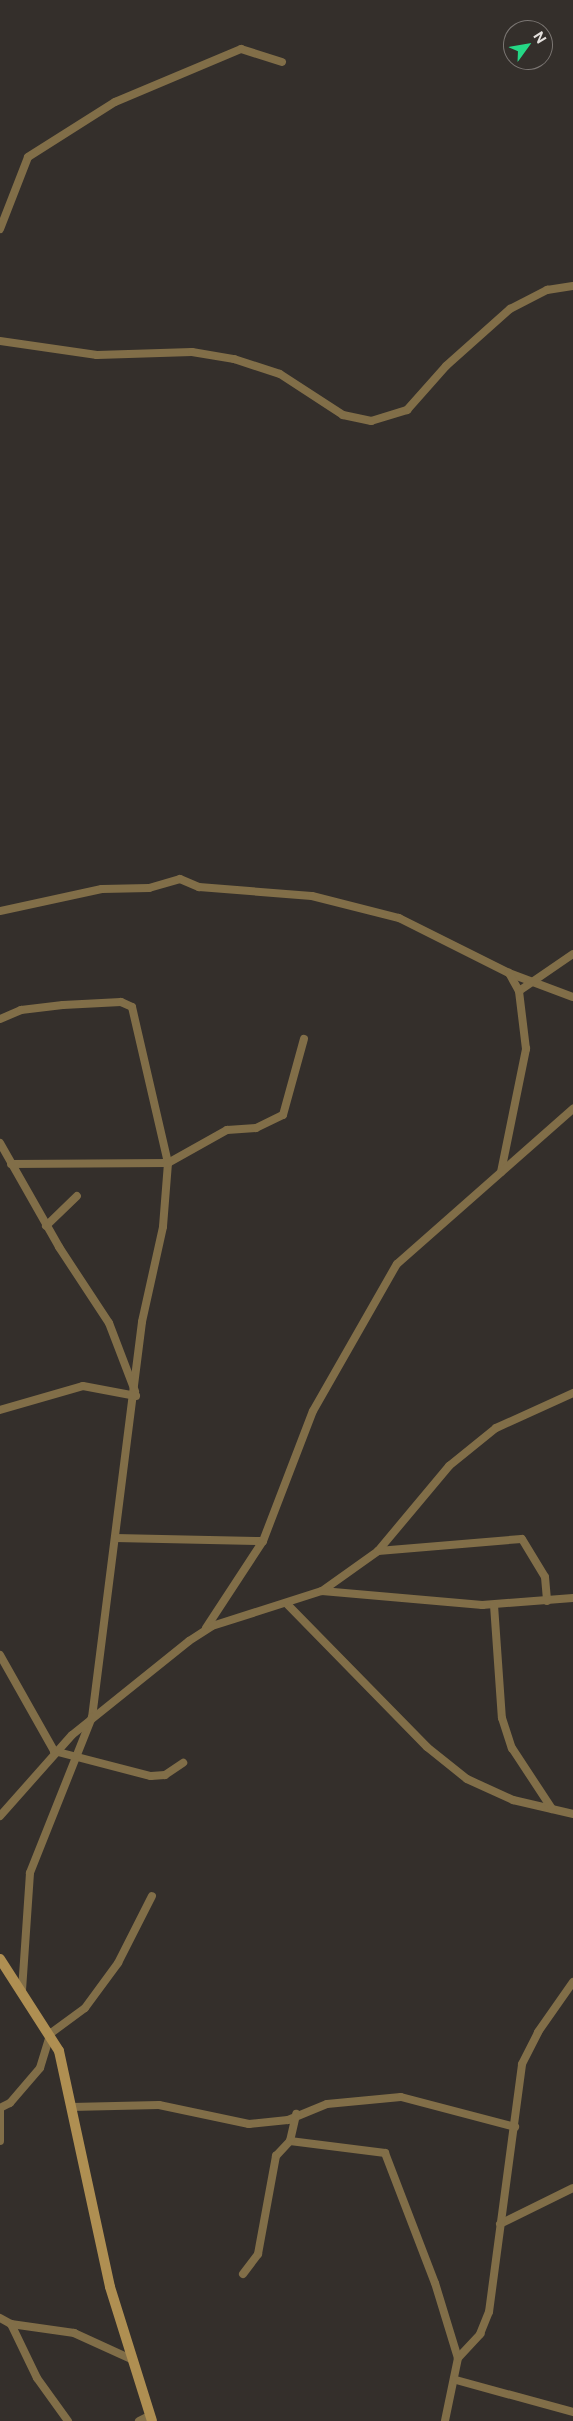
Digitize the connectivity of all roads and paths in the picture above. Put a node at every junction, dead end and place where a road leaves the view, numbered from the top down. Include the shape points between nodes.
1 (282, 62) dead end
2 (0, 229) edge
3 (573, 286) edge
4 (0, 341) edge
5 (0, 911) edge
6 (573, 954) edge
7 (509, 973) junction
8 (530, 981) junction
9 (519, 991) junction
10 (573, 997) edge
11 (0, 1019) edge
12 (304, 1039) dead end
13 (573, 1109) edge
14 (0, 1143) edge
15 (168, 1163) junction
16 (11, 1164) junction
17 (501, 1172) junction
18 (78, 1196) dead end
19 (46, 1226) junction
20 (573, 1393) edge
21 (136, 1396) junction
22 (0, 1410) edge
23 (115, 1538) junction
24 (263, 1541) junction
25 (378, 1551) junction
26 (322, 1591) junction
27 (573, 1598) edge
28 (547, 1601) junction
29 (287, 1604) junction
30 (494, 1605) junction
31 (206, 1629) junction
32 (0, 1655) edge
33 (92, 1718) junction
34 (54, 1751) junction
35 (77, 1755) junction
36 (183, 1763) dead end
37 (552, 1809) junction
38 (573, 1814) edge
39 (0, 1816) edge
40 (152, 1896) dead end
41 (0, 1959) edge
42 (573, 1982) edge
43 (22, 1990) junction
44 (51, 2033) junction
45 (71, 2107) junction
46 (0, 2108) edge
47 (296, 2114) junction
48 (515, 2126) junction
49 (290, 2141) junction
50 (0, 2142) edge
51 (573, 2188) edge
52 (500, 2224) junction
53 (243, 2274) dead end
54 (0, 2318) edge
55 (11, 2324) junction
56 (131, 2358) junction
57 (458, 2358) junction
58 (456, 2380) junction
59 (573, 2412) edge
60 (151, 2418) edge
61 (68, 2421) edge
62 (139, 2421) edge
63 (445, 2421) edge

1 - 2 street via 241,49 115,102 28,157
3 - 4 street via 547,290 510,310 446,366 407,410 371,421 343,416 280,374 234,359 192,352 97,355
5 - 7 street via 102,889 149,888 180,879 199,886 312,896 376,911
6 - 8 street
7 - 8 street
7 - 9 street
8 - 9 street
8 - 10 street
9 - 17 street via 526,1050
11 - 15 street via 20,1010 63,1006 121,1002 132,1007
12 - 15 street via 283,1116 256,1128 227,1130
13 - 17 street
14 - 16 street
15 - 16 street
15 - 21 street via 163,1227 142,1322
16 - 19 street
17 - 24 street via 396,1264 313,1411
18 - 19 street
19 - 21 street via 109,1323
20 - 25 street via 519,1414 464,1453
21 - 22 street via 83,1386
21 - 23 street
23 - 24 street
23 - 33 street
24 - 31 street
25 - 26 street
25 - 28 street via 522,1539 545,1577
26 - 29 street
26 - 30 street
27 - 28 street
28 - 30 street
29 - 31 street
29 - 37 street via 451,1768 485,1790
30 - 37 street via 502,1718 512,1748
31 - 33 street
32 - 34 street
33 - 34 street
33 - 35 street
34 - 35 street
34 - 39 street
35 - 36 street via 151,1776 165,1775
35 - 43 street via 30,1872
37 - 38 street
40 - 44 street via 124,1954 88,2004
41 - 43 street
42 - 48 street via 528,2048
43 - 44 street
44 - 45 street via 60,2051
44 - 46 street via 34,2078
45 - 47 street via 158,2105 249,2124 284,2121
45 - 56 street via 110,2287
46 - 50 street
47 - 48 street via 333,2104 401,2097
47 - 49 street
48 - 52 street
49 - 53 street via 276,2156 260,2249
49 - 57 street via 385,2153 436,2283
51 - 52 street
52 - 57 street via 486,2324
54 - 55 street
55 - 56 street via 74,2333
55 - 61 street via 37,2378
56 - 60 street
57 - 58 street
58 - 59 street
58 - 63 street
60 - 62 street

